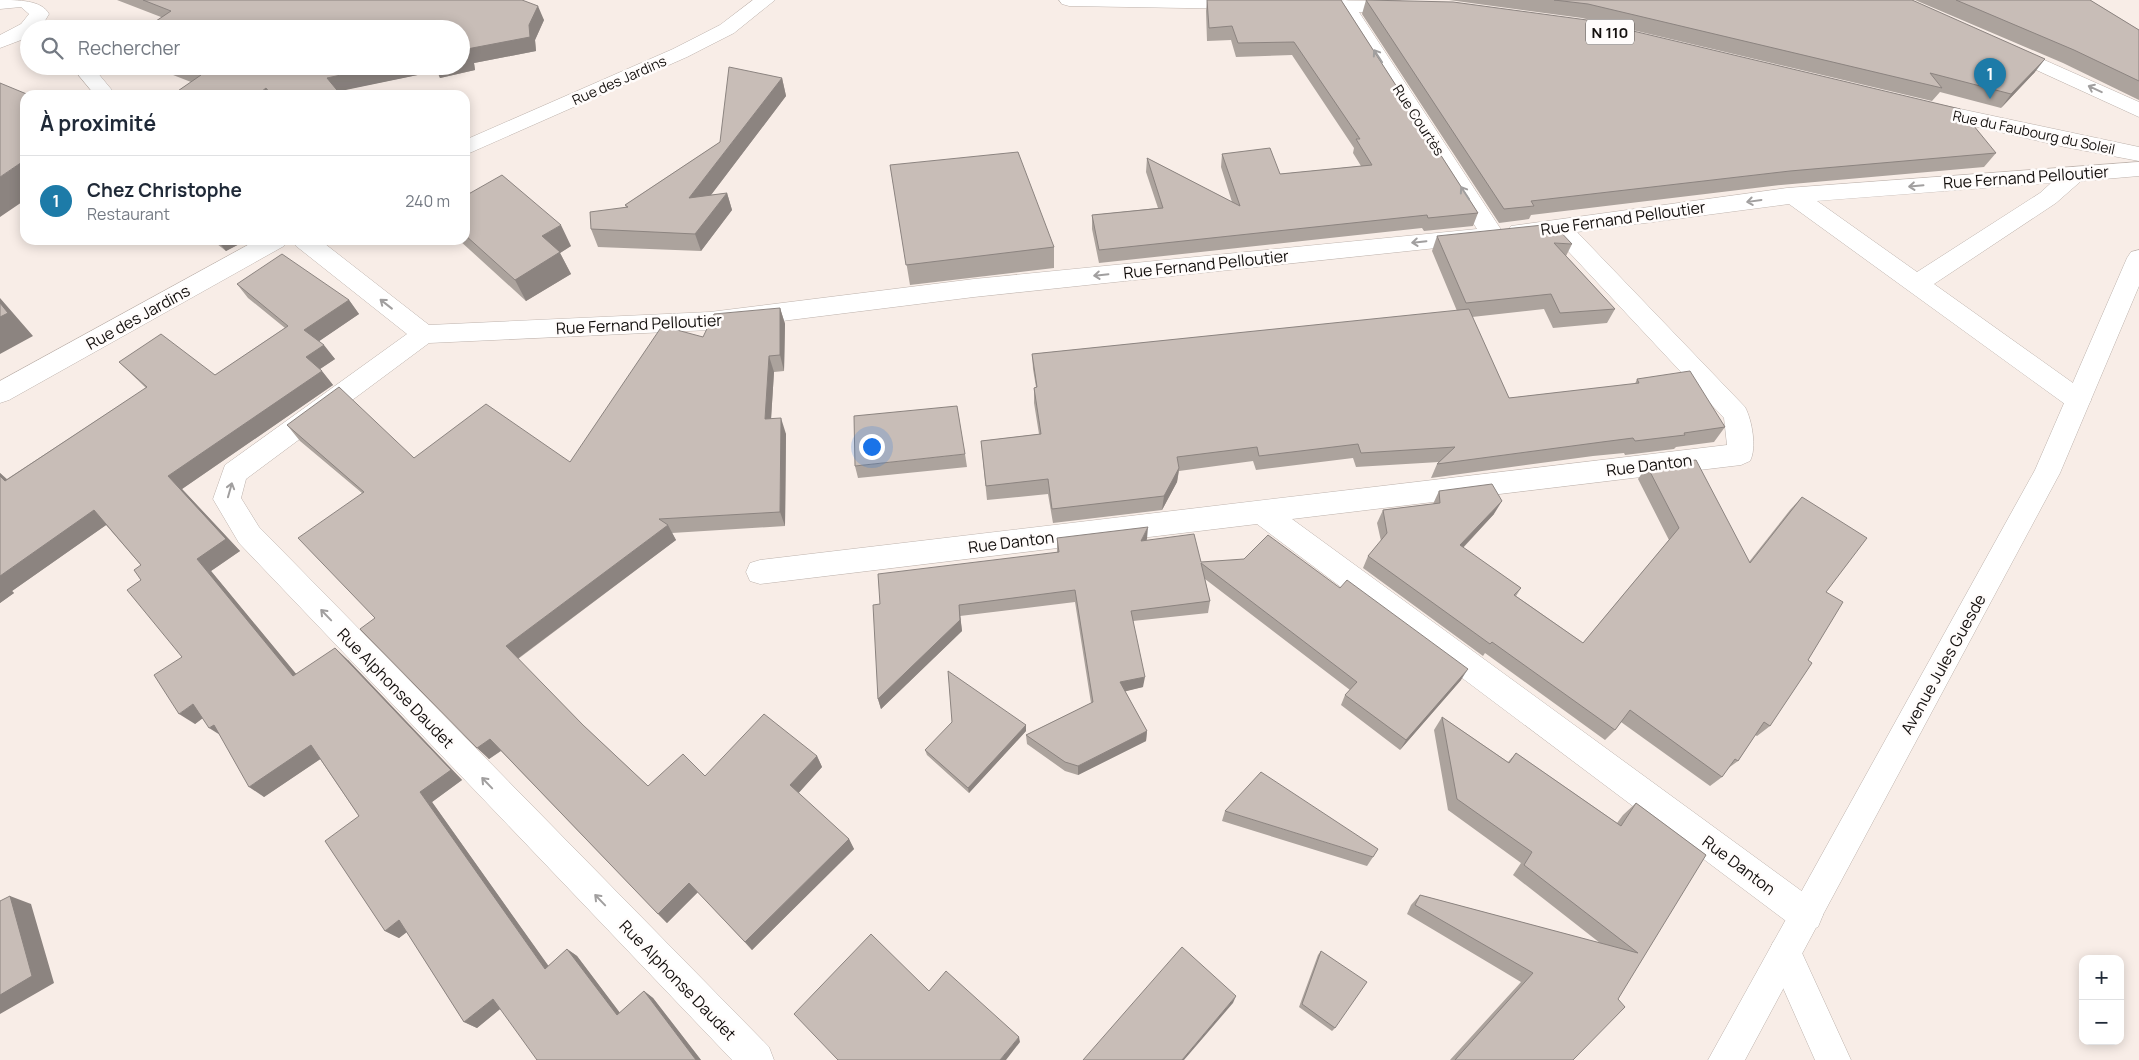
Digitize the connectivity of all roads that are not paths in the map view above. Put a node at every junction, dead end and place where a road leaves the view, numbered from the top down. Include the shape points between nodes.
1 (765, 0) edge
2 (1069, 0) edge
3 (19, 2) edge
4 (1263, 3) edge
5 (1292, 4) edge
6 (1345, 6) junction
7 (1420, 8) edge
8 (36, 20) edge
9 (20, 34) edge
10 (0, 42) edge
11 (1991, 42) edge
12 (89, 75) edge
13 (102, 90) edge
14 (1911, 105) edge
15 (2139, 110) edge
16 (470, 146) edge
17 (2139, 154) edge
18 (2139, 168) edge
19 (2076, 173) junction
20 (1794, 196) junction
21 (1559, 227) junction
22 (1492, 234) junction
23 (267, 245) edge
24 (310, 245) edge
25 (2139, 258) edge
26 (1917, 284) junction
27 (424, 334) junction
28 (0, 393) edge
29 (2078, 400) junction
30 (1262, 512) junction
31 (760, 572) dead end
32 (1806, 915) junction
33 (1785, 954) junction
34 (756, 1060) edge
35 (1726, 1060) edge
36 (1833, 1060) edge

1 - 16 street, Rue des Jardins via 727,29 680,53
2 - 4 street
3 - 8 street via 38,8
5 - 6 street
6 - 7 street
22 -> 6 street, Rue Courtès
9 - 10 street
15 -> 11 street
12 - 13 street
14 - 17 street, Rue du Faubourg du Soleil
18 - 19 street, Rue Fernand Pelloutier
19 -> 20 street, Rue Fernand Pelloutier
19 - 26 street via 2048,198
20 -> 21 street, Rue Fernand Pelloutier
20 - 26 street
21 - 22 street, Rue Fernand Pelloutier
21 - 30 street, Rue Danton via 1736,414 1741,454
22 -> 27 street, Rue Fernand Pelloutier via 974,288 710,321
23 - 28 street, Rue des Jardins
27 -> 24 street
25 - 29 street, Avenue Jules Guesde
26 - 29 street
34 -> 27 street, Rue Alphonse Daudet via 249,534 227,499 234,473
29 - 32 street, Avenue Jules Guesde via 2047,473
30 - 31 street, Rue Danton
30 - 32 street, Rue Danton
32 - 33 street, Avenue Jules Guesde
33 - 35 street, Avenue Jules Guesde
33 - 36 street

